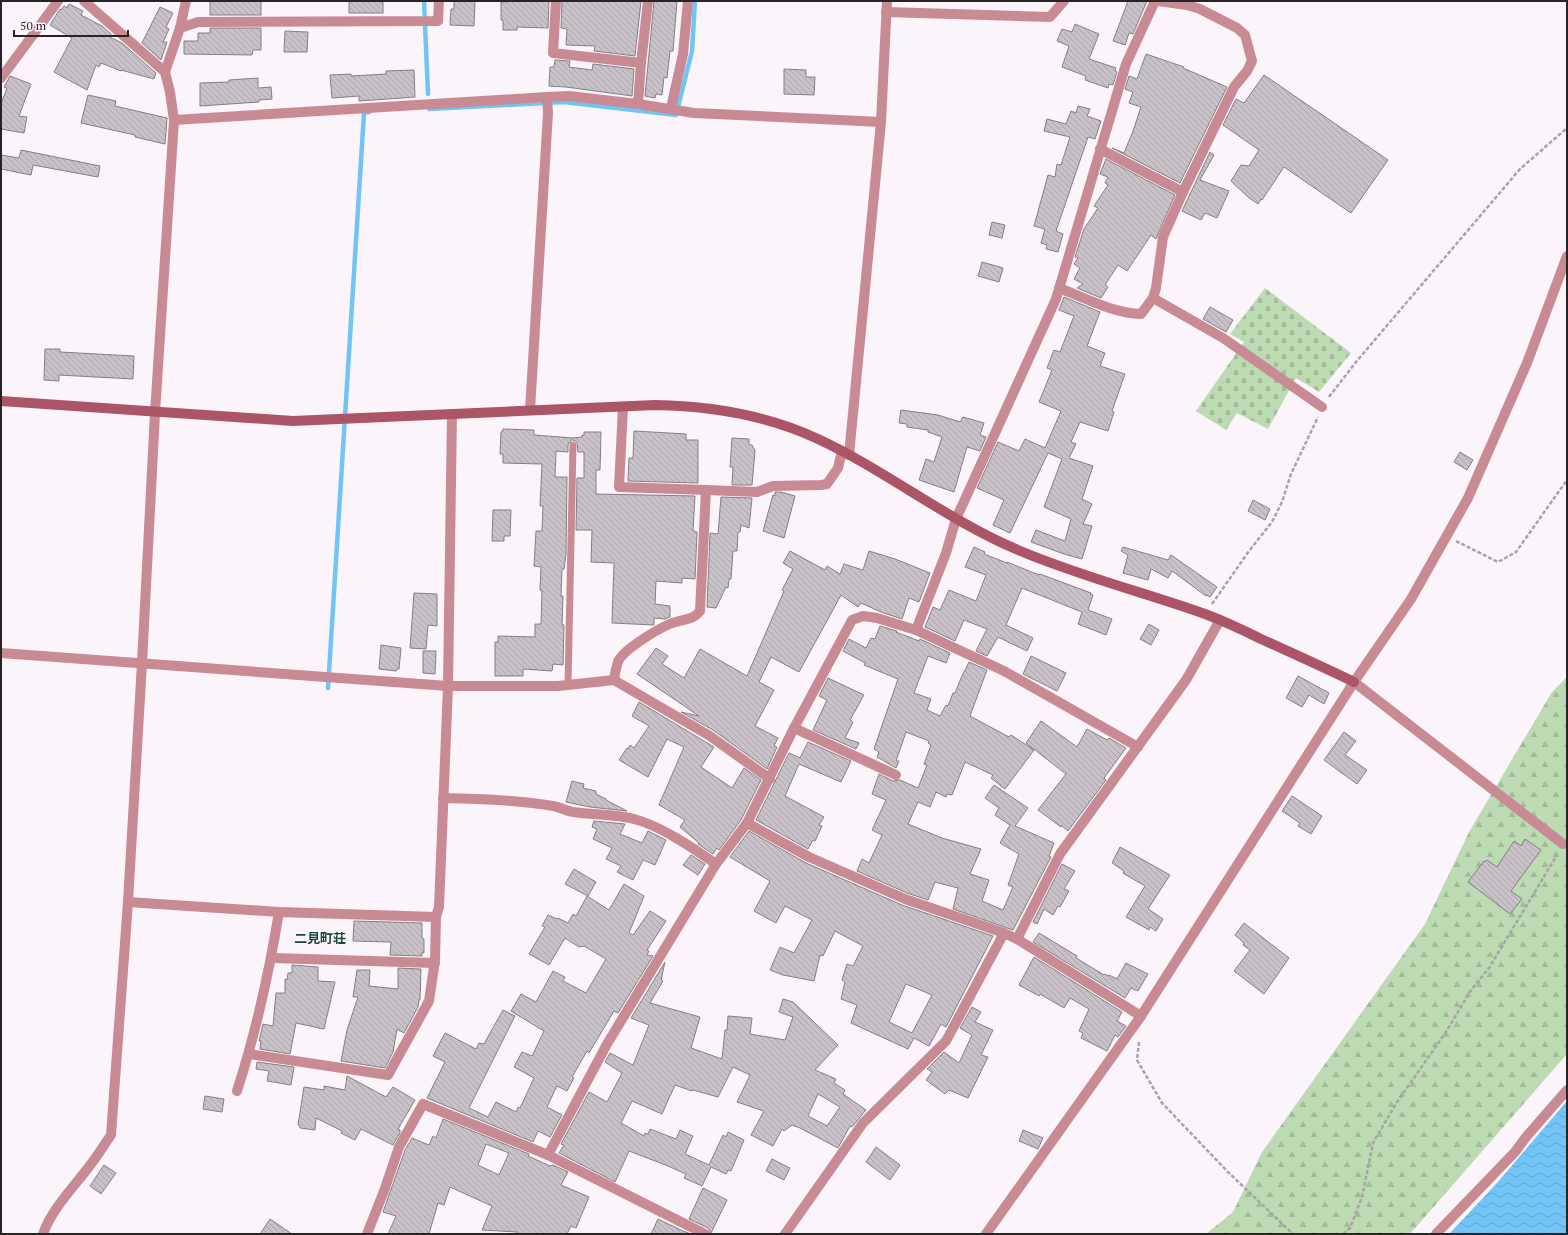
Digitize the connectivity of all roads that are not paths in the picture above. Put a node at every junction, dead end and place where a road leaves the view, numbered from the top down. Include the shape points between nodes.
1 (58, 1) edge
2 (84, 1) edge
3 (186, 1) edge
4 (439, 1) edge
5 (556, 1) edge
6 (648, 1) edge
7 (688, 1) edge
8 (887, 1) edge
9 (1064, 1) edge
10 (1156, 1) edge
11 (886, 12) junction
12 (180, 28) junction
13 (641, 63) junction
14 (165, 72) junction
15 (1, 78) edge
16 (547, 97) junction
17 (638, 104) junction
18 (673, 109) junction
19 (174, 120) junction
20 (881, 122) junction
21 (1100, 149) junction
22 (1183, 192) junction
23 (1567, 256) edge
24 (1059, 288) junction
25 (1153, 298) junction
26 (1, 401) edge
27 (623, 407) junction
28 (1322, 407) road end
29 (530, 410) junction
30 (155, 413) junction
31 (452, 414) junction
32 (573, 445) dead end
33 (846, 453) junction
34 (706, 490) junction
35 (956, 519) junction
36 (1220, 620) junction
37 (916, 630) junction
38 (1, 653) edge
39 (142, 663) junction
40 (614, 680) junction
41 (1354, 682) junction
42 (568, 685) junction
43 (448, 686) junction
44 (794, 728) junction
45 (1138, 747) junction
46 (896, 775) dead end
47 (770, 779) junction
48 (443, 798) junction
49 (747, 823) junction
50 (1563, 844) road end
51 (716, 864) junction
52 (128, 902) junction
53 (279, 912) junction
54 (436, 917) junction
55 (1004, 933) junction
56 (1017, 939) junction
57 (272, 958) junction
58 (435, 963) junction
59 (1141, 1016) junction
60 (249, 1054) junction
61 (1567, 1090) edge
62 (237, 1091) dead end
63 (548, 1154) junction
64 (43, 1234) edge
65 (367, 1234) edge
66 (703, 1234) edge
67 (785, 1234) edge
68 (986, 1234) edge
69 (1436, 1234) edge

1 - 15 street
2 - 14 street
3 - 12 street
4 - 12 street via 438,21 198,22
5 - 13 street via 553,53
6 - 13 street
7 - 18 street via 683,54
8 - 11 street
9 - 11 street via 1050,17
10 - 21 street via 1126,64
10 - 22 street via 1200,9 1232,25 1245,35 1252,61 1234,88
11 - 20 street
12 - 14 street
13 - 17 street
14 - 19 street
16 - 17 street via 570,96
16 - 19 street
16 - 29 street
17 - 18 street
18 - 20 street
19 - 30 street
20 - 33 street
21 - 22 street
21 - 24 street
22 - 25 street via 1163,236
23 - 41 street via 1527,363 1468,498 1411,599
24 - 25 street via 1134,314 1142,314
24 - 35 street
25 - 28 street via 1223,338
26 - 30 street
27 - 29 street
27 - 33 street via 671,406 737,413 794,429
27 - 34 street via 619,487
29 - 31 street
30 - 31 street via 293,421
30 - 39 street
31 - 43 street
32 - 42 lane
33 - 34 street via 827,484 773,486 757,492
33 - 35 street
34 - 40 street via 700,611 687,620 664,626 634,645 618,660
35 - 36 street via 1000,542 1044,560
35 - 37 street via 946,553
36 - 41 street
36 - 45 street via 1186,680
37 - 44 street via 877,618 862,616 852,620
37 - 45 street via 1004,671
38 - 39 street
39 - 43 street
39 - 52 street
40 - 42 street
40 - 47 street via 710,736
41 - 50 street
41 - 59 street
42 - 43 street
43 - 48 street
44 - 46 street
44 - 47 street
45 - 56 street via 1060,854
47 - 49 street
48 - 51 street via 532,803 634,819 670,835
48 - 54 street via 439,906
49 - 51 street
49 - 55 street via 809,857 898,896
51 - 63 street via 607,1044
52 - 53 street
52 - 64 street via 111,1135 46,1226
53 - 54 street
53 - 57 street
54 - 58 street
55 - 56 street
55 - 67 street via 946,1042 863,1123
56 - 59 street
57 - 58 street
57 - 60 street
58 - 60 street via 429,1001 388,1075
59 - 68 street
60 - 62 street
61 - 69 street via 1515,1152
63 - 65 street via 424,1104 399,1147
63 - 66 street

